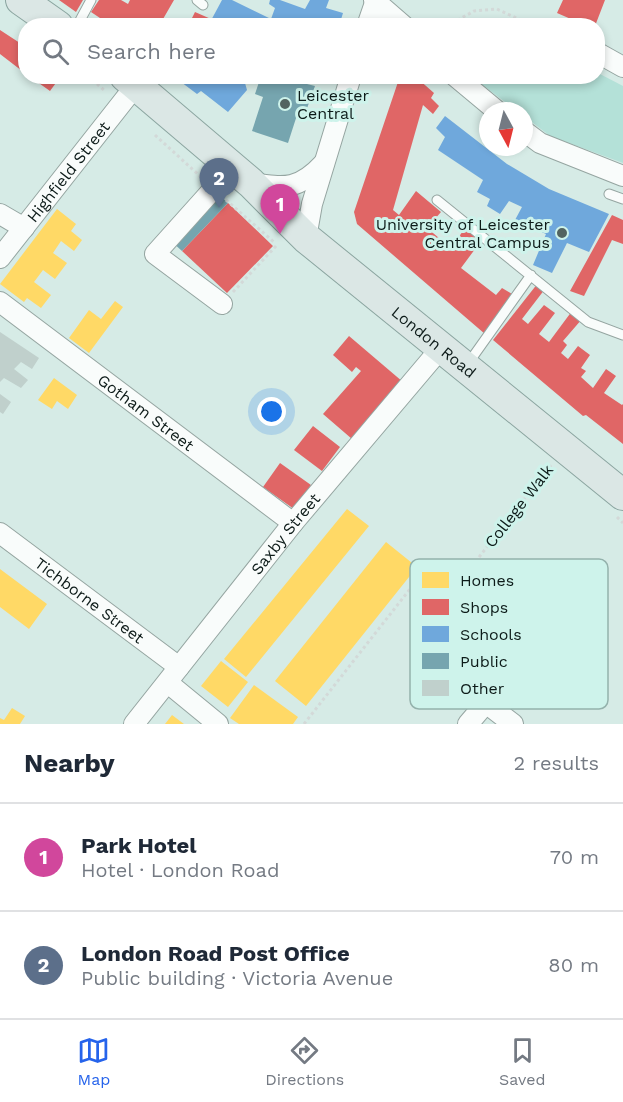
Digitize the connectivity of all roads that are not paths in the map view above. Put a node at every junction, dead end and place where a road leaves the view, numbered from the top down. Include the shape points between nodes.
1 (21, 0) edge
2 (91, 0) edge
3 (376, 0) edge
4 (47, 18) edge
5 (81, 18) edge
6 (370, 18) edge
7 (395, 18) edge
8 (605, 57) edge
9 (623, 67) edge
10 (349, 84) edge
11 (465, 84) edge
12 (128, 88) edge
13 (486, 102) edge
14 (533, 138) edge
15 (325, 161) junction
16 (623, 176) edge
17 (233, 180) junction
18 (609, 194) dead end
19 (623, 199) edge
20 (437, 200) dead end
21 (0, 214) edge
22 (24, 228) junction
23 (295, 244) junction
24 (0, 258) edge
25 (531, 275) junction
26 (0, 302) edge
27 (222, 304) road end
28 (623, 335) edge
29 (441, 348) junction
30 (465, 367) junction
31 (623, 495) edge
32 (293, 523) junction
33 (0, 533) edge
34 (173, 675) junction
35 (481, 709) edge
36 (494, 709) edge
37 (214, 721) edge
38 (134, 724) edge
39 (468, 724) edge
40 (513, 724) edge

1 - 4 main road
2 - 5 lane
3 - 6 street
3 - 7 street
8 - 9 street
10 - 15 street
11 - 13 street
12 - 17 main road, London Road
12 - 22 street, Highfield Street
14 - 16 street
15 - 17 street via 310,178 292,186
15 - 23 street
17 - 23 main road, London Road
17 - 27 street via 155,254
18 - 19 lane
20 - 25 lane
21 - 22 street
22 - 24 street, Highfield Street
23 - 29 main road, London Road
25 - 28 lane via 588,322
25 - 30 lane
26 - 32 street, Gotham Street
29 - 30 main road, London Road
29 - 32 street, Saxby Street
30 - 31 main road, London Road
32 - 34 street, Saxby Street
33 - 34 street, Tichborne Street
34 - 37 street, Tichborne Street
34 - 38 street, Saxby Street
35 - 39 street
36 - 40 street

